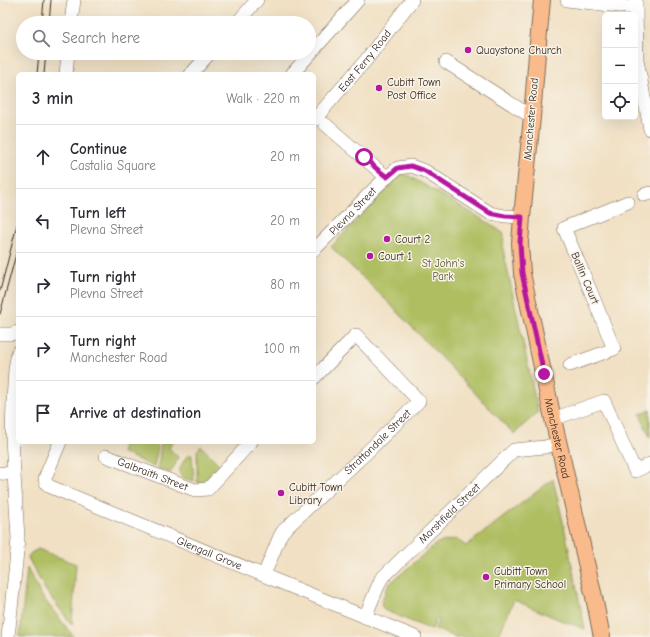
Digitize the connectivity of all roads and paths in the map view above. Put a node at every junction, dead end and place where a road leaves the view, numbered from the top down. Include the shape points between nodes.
1 (74, 0) edge
2 (257, 0) edge
3 (358, 0) edge
4 (411, 0) edge
5 (542, 0) edge
6 (567, 0) edge
7 (636, 4) edge
8 (72, 16) edge
9 (243, 16) edge
10 (316, 47) edge
11 (644, 59) edge
12 (67, 60) edge
13 (204, 60) edge
14 (304, 60) edge
15 (446, 62) dead end
16 (66, 72) edge
17 (193, 72) edge
18 (294, 72) edge
19 (532, 117) junction
20 (319, 122) edge
21 (650, 129) edge
22 (387, 177) junction
23 (628, 202) dead end
24 (522, 217) junction
25 (316, 243) edge
26 (16, 333) edge
27 (0, 334) edge
28 (16, 363) edge
29 (570, 365) dead end
30 (316, 376) edge
31 (553, 419) junction
32 (559, 443) junction
33 (59, 444) edge
34 (250, 444) edge
35 (106, 456) dead end
36 (650, 464) edge
37 (0, 472) edge
38 (14, 474) junction
39 (264, 575) junction
40 (5, 614) edge
41 (365, 617) junction
42 (8, 637) edge
43 (415, 637) edge
44 (602, 637) edge

1 - 8 street
2 - 9 street
3 - 10 street
4 - 20 street, East Ferry Road
5 - 19 main road, Manchester Road
6 - 7 street
7 - 11 street
11 - 21 street
12 - 16 street
13 - 17 street
14 - 18 street
15 - 19 street
19 - 24 main road, Manchester Road
20 - 22 street
22 - 24 street, Plevna Street via 398,168 411,166 425,171 490,213
22 - 25 street, Plevna Street
23 - 29 street, Ballin Court via 564,228 614,349
24 - 31 main road, Manchester Road via 522,273
26 - 27 street
28 - 38 street via 12,437
30 - 39 street, Strattondale Street via 356,335 419,401 283,531
31 - 32 main road, Manchester Road
31 - 36 street via 604,401 635,471
32 - 41 street, Marshfield Street via 514,450 381,579
32 - 44 main road, Manchester Road
33 - 39 street, Glengall Grove via 45,478 47,485
34 - 35 street, Galbraith Street via 208,488 199,490
37 - 38 street
38 - 40 street via 18,538 16,562
39 - 41 street, Glengall Grove
40 - 42 street
41 - 43 street, Glengall Grove

